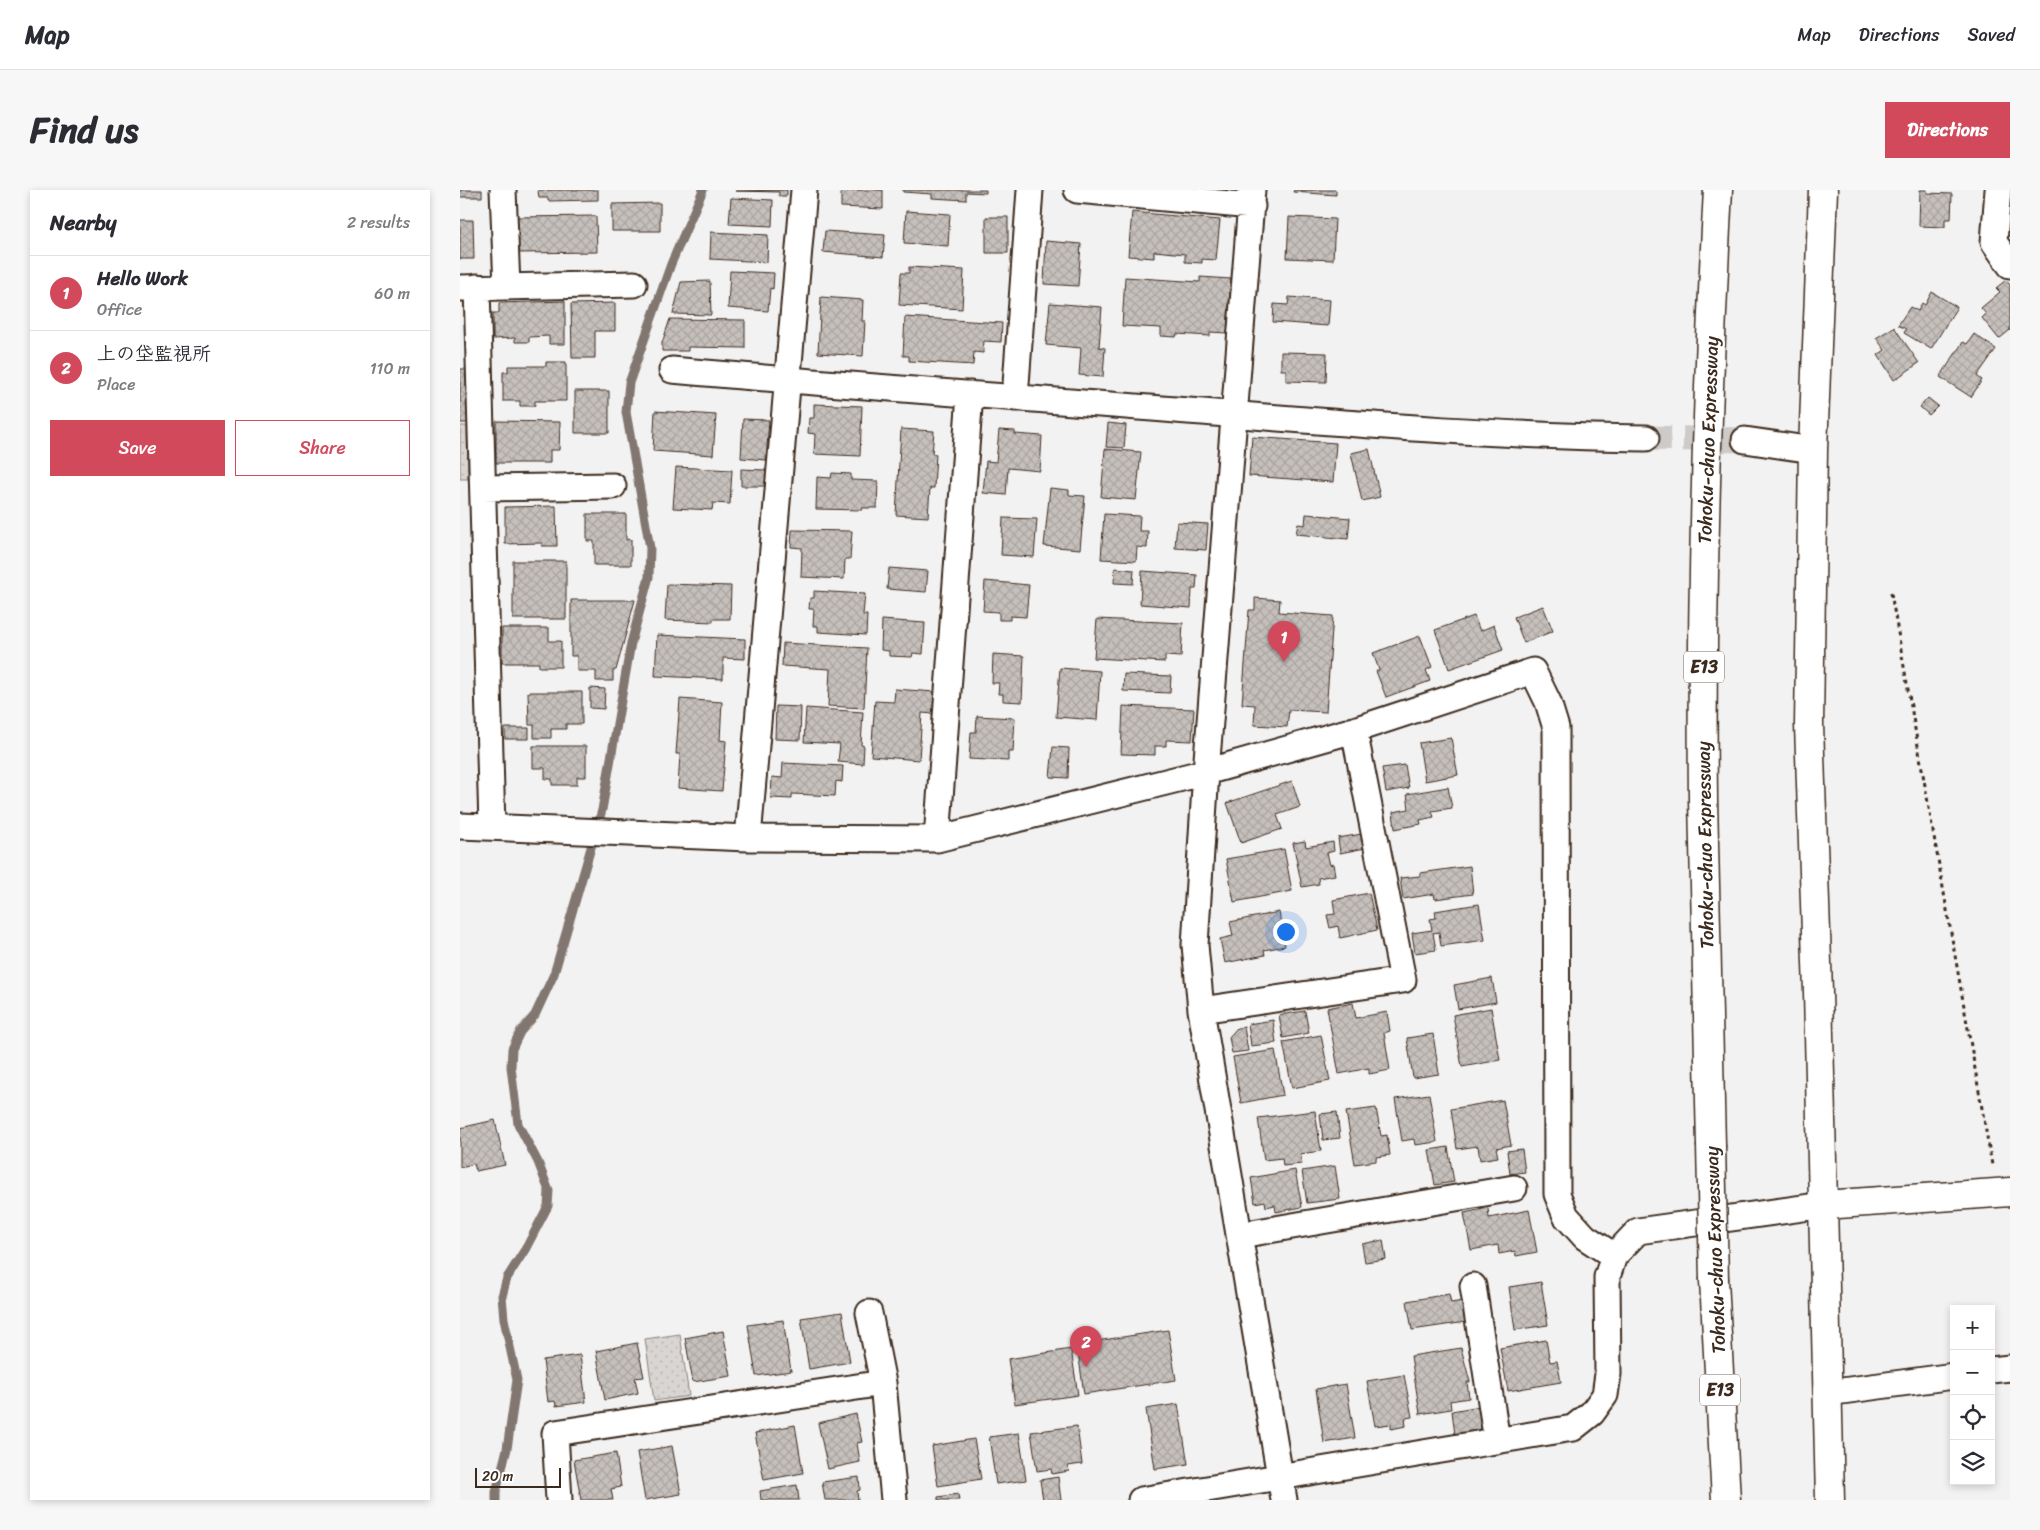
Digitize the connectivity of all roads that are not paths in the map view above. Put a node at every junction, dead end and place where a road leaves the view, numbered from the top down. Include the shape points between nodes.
1 (503, 190) edge
2 (804, 190) edge
3 (1030, 190) edge
4 (1077, 190) edge
5 (1718, 190) edge
6 (1823, 190) edge
7 (1998, 190) edge
8 (1252, 198) edge
9 (2010, 265) edge
10 (634, 284) dead end
11 (507, 286) junction
12 (469, 287) edge
13 (672, 370) dead end
14 (789, 381) junction
15 (970, 394) junction
16 (1015, 398) junction
17 (1233, 415) junction
18 (1646, 438) tunnel mouth
19 (1745, 440) tunnel mouth
20 (1813, 450) junction
21 (614, 486) dead end
22 (483, 488) junction
23 (1354, 730) junction
24 (1206, 772) junction
25 (460, 826) edge
26 (492, 827) junction
27 (748, 838) junction
28 (937, 839) junction
29 (1201, 1010) junction
30 (1514, 1188) dead end
31 (2004, 1192) edge
32 (1824, 1205) junction
33 (1240, 1234) junction
34 (1614, 1256) junction
35 (1473, 1286) dead end
36 (869, 1314) dead end
37 (2010, 1368) edge
38 (1995, 1370) edge
39 (1950, 1377) edge
40 (883, 1383) junction
41 (1827, 1393) junction
42 (1497, 1441) junction
43 (1282, 1488) edge
44 (559, 1500) edge
45 (894, 1500) edge
46 (1141, 1500) edge
47 (1726, 1500) edge
48 (1830, 1500) edge

1 - 11 street
2 - 14 street
3 - 16 street
4 - 8 street
5 - 47 main road, Tohoku-chuo Expressway / E13, bridge via 1705,592 1703,798 1714,1280
6 - 20 main road
7 - 9 street via 1994,242
8 - 17 street
10 - 11 street
11 - 12 street
12 - 22 street
13 - 14 street
14 - 15 street
14 - 27 street
15 - 16 street
15 - 28 street
16 - 17 street
17 - 18 street via 1567,437
17 - 24 street
19 - 20 street
20 - 32 main road via 1809,725
21 - 22 street
22 - 26 street
23 - 24 street
23 - 29 street via 1403,980
23 - 34 street via 1533,671 1556,728 1557,1194 1566,1216 1585,1237
24 - 28 street
24 - 29 street via 1195,945
25 - 26 street
26 - 27 street
27 - 28 street
29 - 33 street
30 - 33 street
31 - 32 main road
32 - 34 street via 1638,1231
32 - 41 main road
33 - 43 street
34 - 42 street via 1608,1277 1605,1395 1592,1412 1573,1428
35 - 42 street
36 - 40 street
37 - 38 street
39 - 41 street
40 - 44 street via 555,1433
40 - 45 street
41 - 48 main road
42 - 43 street
43 - 46 street

